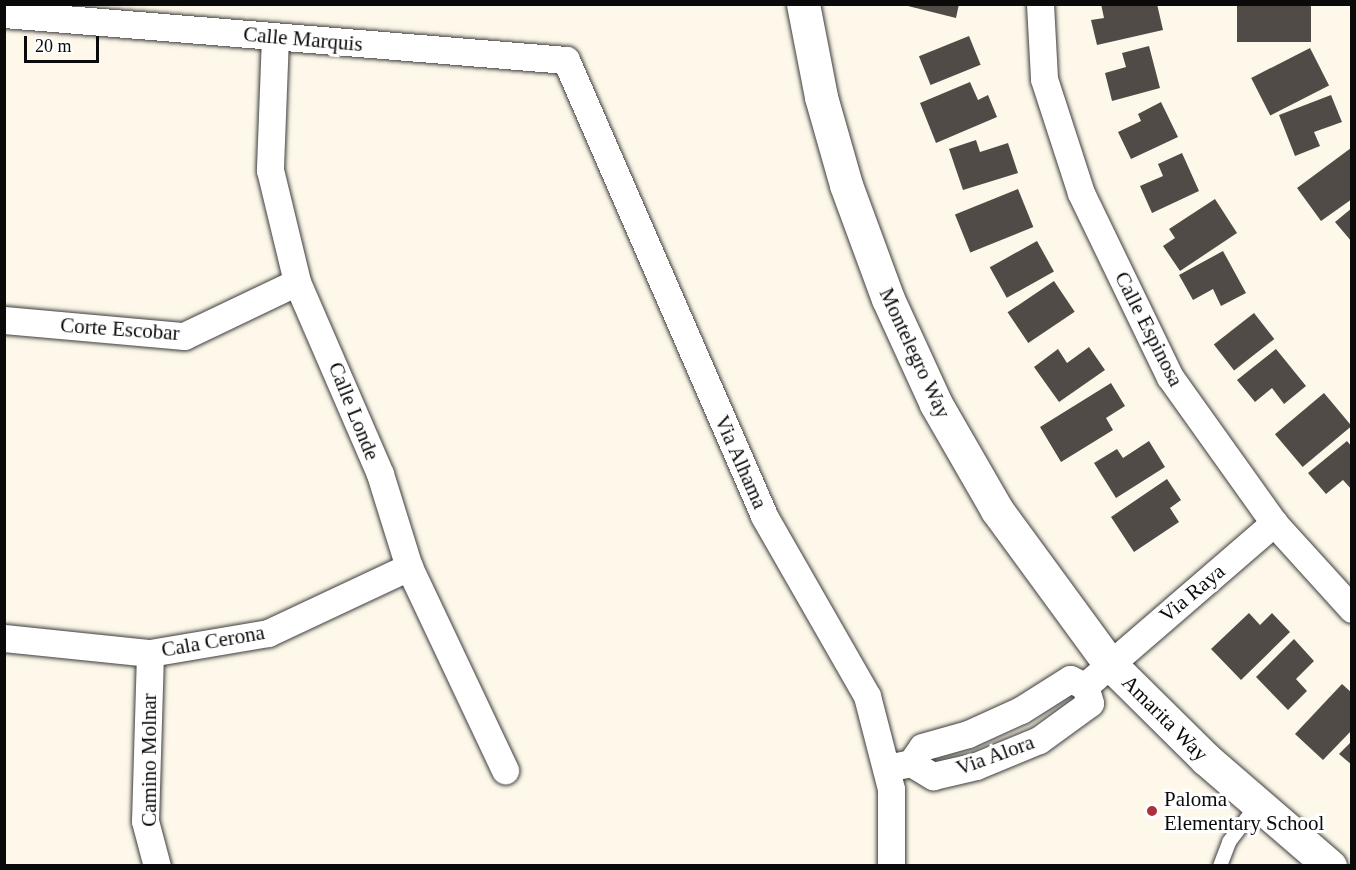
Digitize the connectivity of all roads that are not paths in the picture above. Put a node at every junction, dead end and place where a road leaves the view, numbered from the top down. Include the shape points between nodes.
1 (803, 4) edge
2 (1040, 4) edge
3 (4, 14) edge
4 (275, 37) junction
5 (566, 60) joint
6 (297, 282) junction
7 (4, 320) edge
8 (1274, 524) junction
9 (409, 567) junction
10 (1352, 609) edge
11 (4, 639) edge
12 (150, 653) junction
13 (1109, 663) junction
14 (898, 766) junction
15 (505, 770) dead end
16 (1257, 805) junction
17 (157, 866) edge
18 (891, 866) edge
19 (1220, 866) edge
20 (1330, 866) edge

1 - 13 street, Montelegro Way via 821,97 846,185 888,299 936,404 997,510
2 - 8 street, Calle Espinosa via 1044,79 1082,193 1170,377
3 - 4 street, Calle Marquis
4 - 5 street, Calle Marquis
4 - 6 street, Calle Londe via 270,170
5 - 14 street, Via Alhama via 764,516 867,696
6 - 7 street, Corte Escobar via 184,336
6 - 9 street, Calle Londe via 380,474
8 - 10 street, Calle Espinosa
8 - 13 street, Via Raya
9 - 12 street, Cala Cerona via 268,633
9 - 15 street, Calle Londe
11 - 12 street, Cala Cerona
12 - 17 street, Camino Molnar via 145,821
13 - 14 street, Via Alora via 1085,686 1070,680 1011,715 968,734 922,747
13 - 16 street, Amarita Way
14 - 18 street, Via Alhama via 891,789
16 - 19 lane via 1229,842
16 - 20 street, Amarita Way

